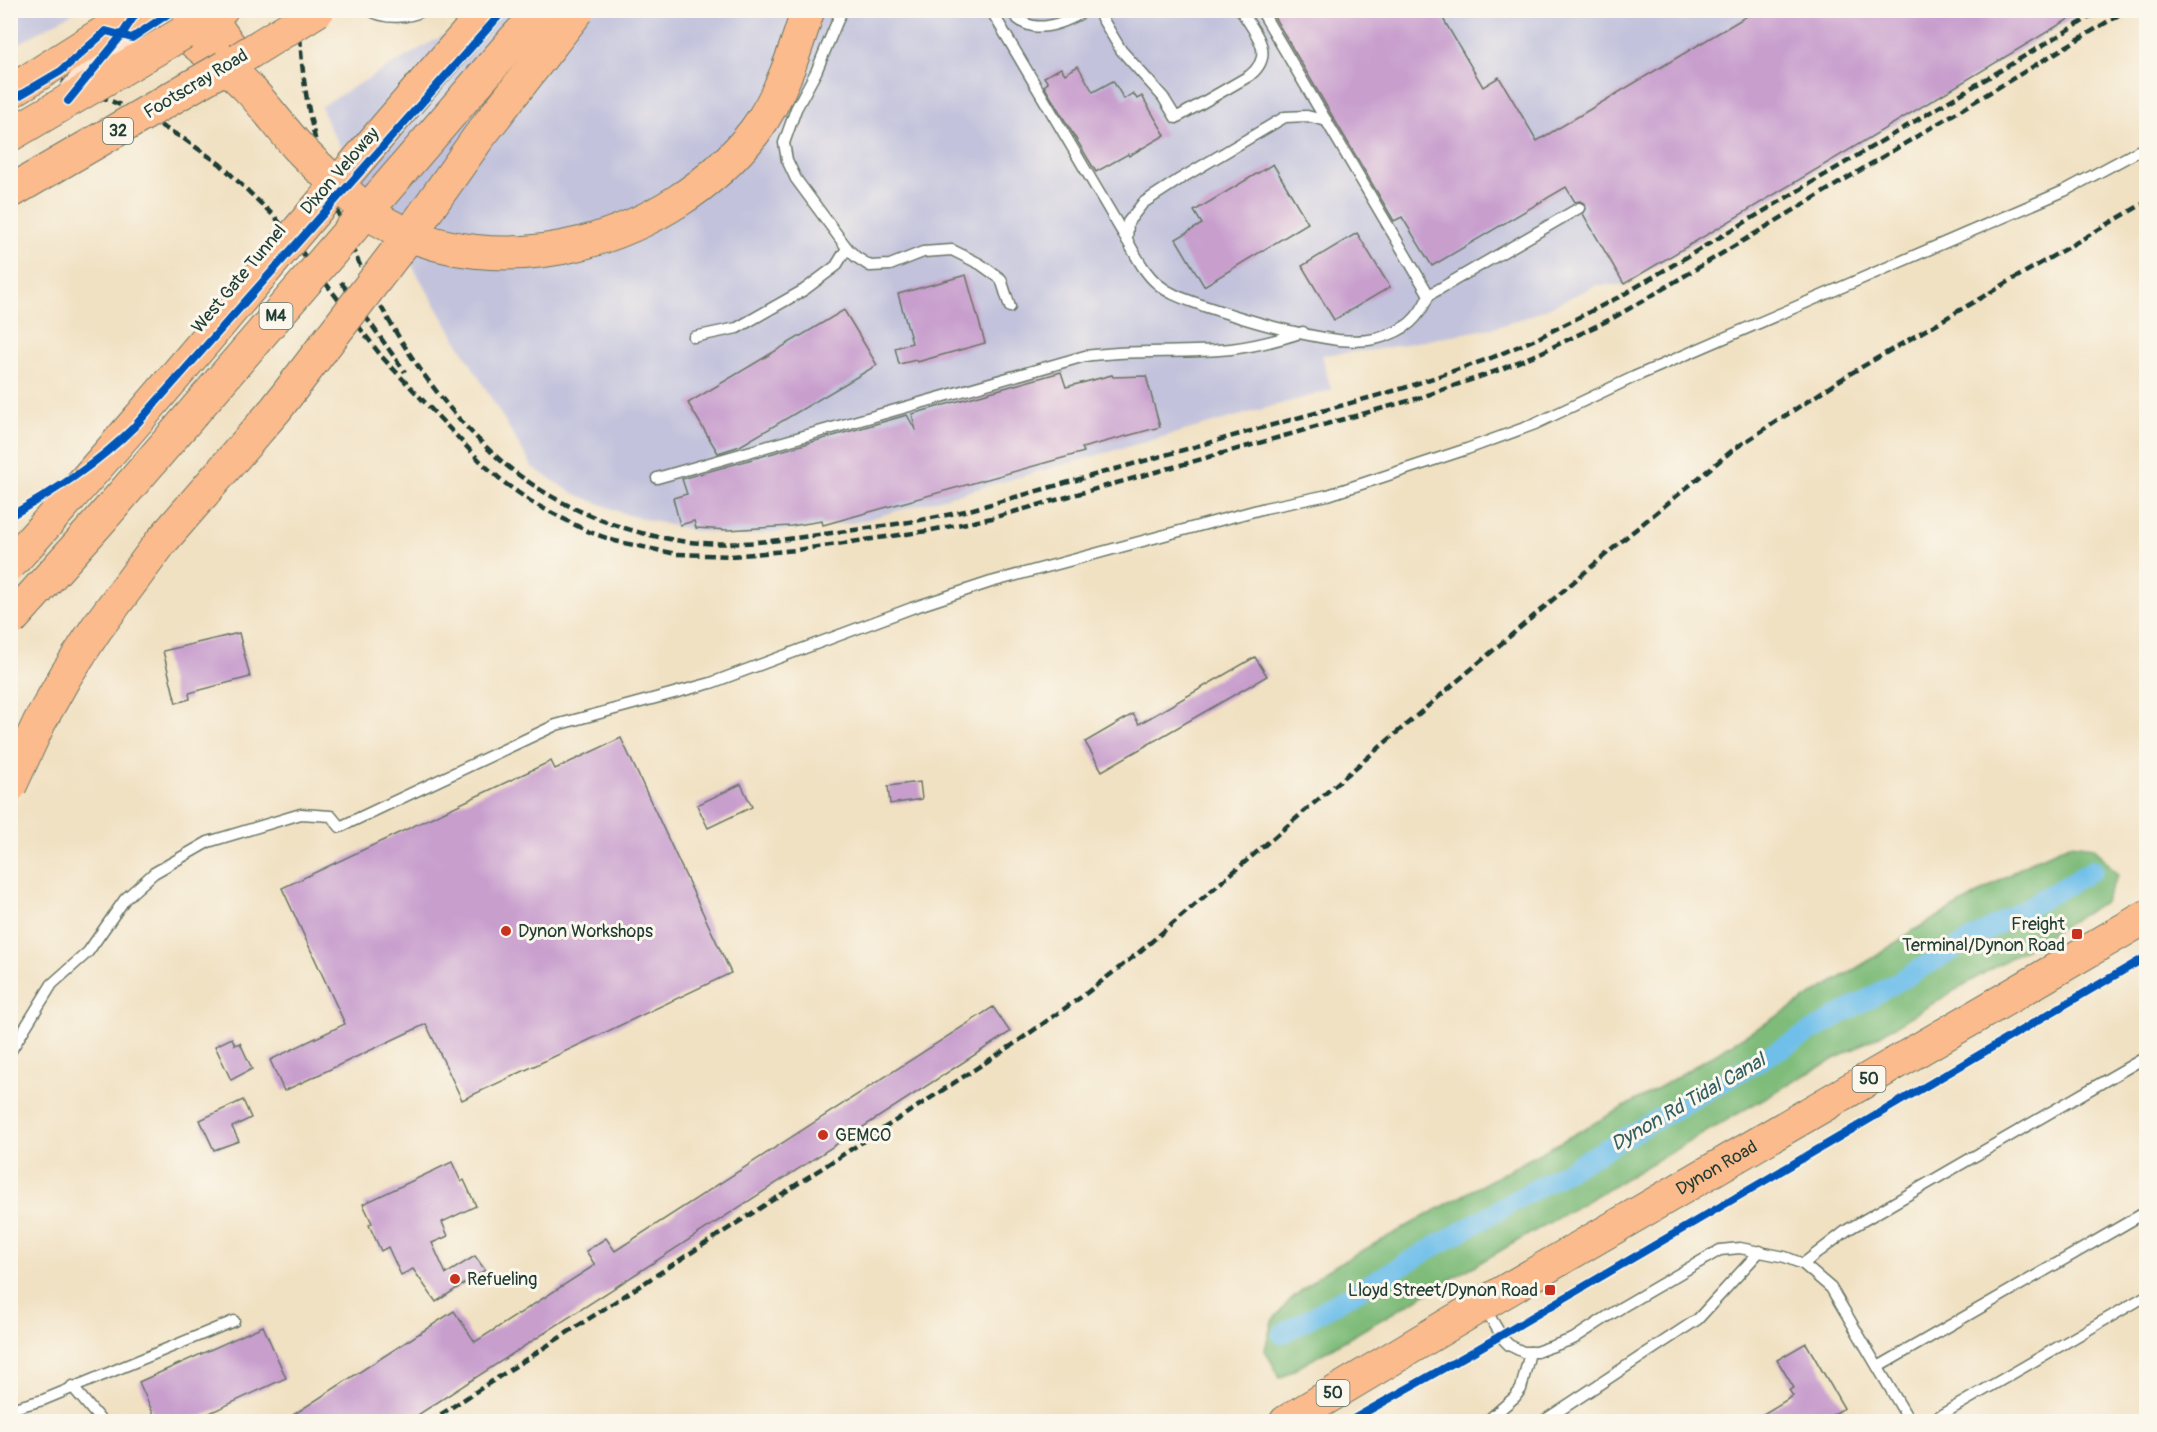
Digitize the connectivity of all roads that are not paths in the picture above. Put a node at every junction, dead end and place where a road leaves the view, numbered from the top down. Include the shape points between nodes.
1 (139, 10) edge
2 (318, 10) edge
3 (370, 10) edge
4 (424, 10) edge
5 (488, 10) edge
6 (542, 10) edge
7 (578, 10) edge
8 (808, 10) edge
9 (842, 10) edge
10 (991, 10) edge
11 (1010, 10) edge
12 (1087, 10) edge
13 (1097, 10) edge
14 (1241, 10) edge
15 (1261, 10) edge
16 (197, 16) edge
17 (232, 63) junction
18 (10, 92) edge
19 (68, 101) junction
20 (1327, 121) junction
21 (10, 135) edge
22 (2146, 147) edge
23 (10, 192) edge
24 (1579, 208) dead end
25 (1127, 240) junction
26 (848, 248) junction
27 (1430, 295) junction
28 (1010, 308) dead end
29 (1303, 332) junction
30 (694, 337) dead end
31 (657, 478) dead end
32 (10, 564) edge
33 (10, 621) edge
34 (10, 786) edge
35 (2146, 917) edge
36 (10, 1052) edge
37 (2146, 1057) edge
38 (2146, 1212) edge
39 (1760, 1251) junction
40 (1803, 1264) junction
41 (2146, 1296) edge
42 (1483, 1304) junction
43 (234, 1321) dead end
44 (1530, 1352) junction
45 (1878, 1367) junction
46 (72, 1386) junction
47 (10, 1408) edge
48 (102, 1422) edge
49 (1286, 1422) edge
50 (1486, 1422) edge
51 (1542, 1422) edge
52 (1910, 1422) edge
53 (1929, 1422) edge

1 - 18 main road, bridge
1 - 19 street, bridge
2 - 17 main road, Footscray Road / 32, bridge
3 - 4 lane via 384,16 402,16
5 - 32 main road, West Gate Tunnel / M4, bridge via 192,358
6 - 33 main road, M4, bridge
7 - 34 main road, bridge via 276,409 161,542 96,629 39,723
8 - 17 main road, bridge via 776,96 756,129 703,184 680,201 624,230 585,244 540,251 459,248 407,233 374,217 314,164 249,89
9 - 26 lane via 784,142 796,179
10 - 25 lane
11 - 12 lane via 1022,23 1033,27 1060,25
13 - 14 lane via 1121,50 1163,97 1176,118 1257,69 1263,61 1261,43
15 - 20 lane
16 - 17 main road
16 - 19 main road, bridge
17 - 23 main road, Footscray Road / 32, bridge
19 - 21 main road
20 - 25 lane via 1307,116 1285,117 1180,179 1143,203 1128,222
20 - 27 lane
22 - 36 lane via 2064,191 1634,377 1535,424 1467,449 1328,495 1265,508 991,582 711,682 556,725 340,826 331,816 301,814 208,842 154,873 125,899 88,952 52,984
24 - 27 lane
25 - 29 lane via 1146,271 1172,294 1234,316
26 - 28 lane via 870,266 890,265 923,252 952,250 1001,279
26 - 30 lane via 836,266 804,290 737,328
27 - 29 lane via 1422,312 1408,326 1378,339 1340,340
29 - 31 lane via 1231,349 1084,356
35 - 42 main road, Dynon Road / 50
37 - 40 lane via 1847,1230
38 - 45 lane
39 - 40 lane
39 - 44 lane via 1717,1251 1573,1339
39 - 51 lane via 1698,1319
40 - 45 lane via 1830,1288
41 - 53 lane
42 - 44 lane via 1503,1340 1512,1348
42 - 49 main road, Dynon Road / 50
43 - 46 lane
44 - 50 lane via 1521,1389
45 - 52 lane
46 - 47 lane via 43,1400
46 - 48 lane

